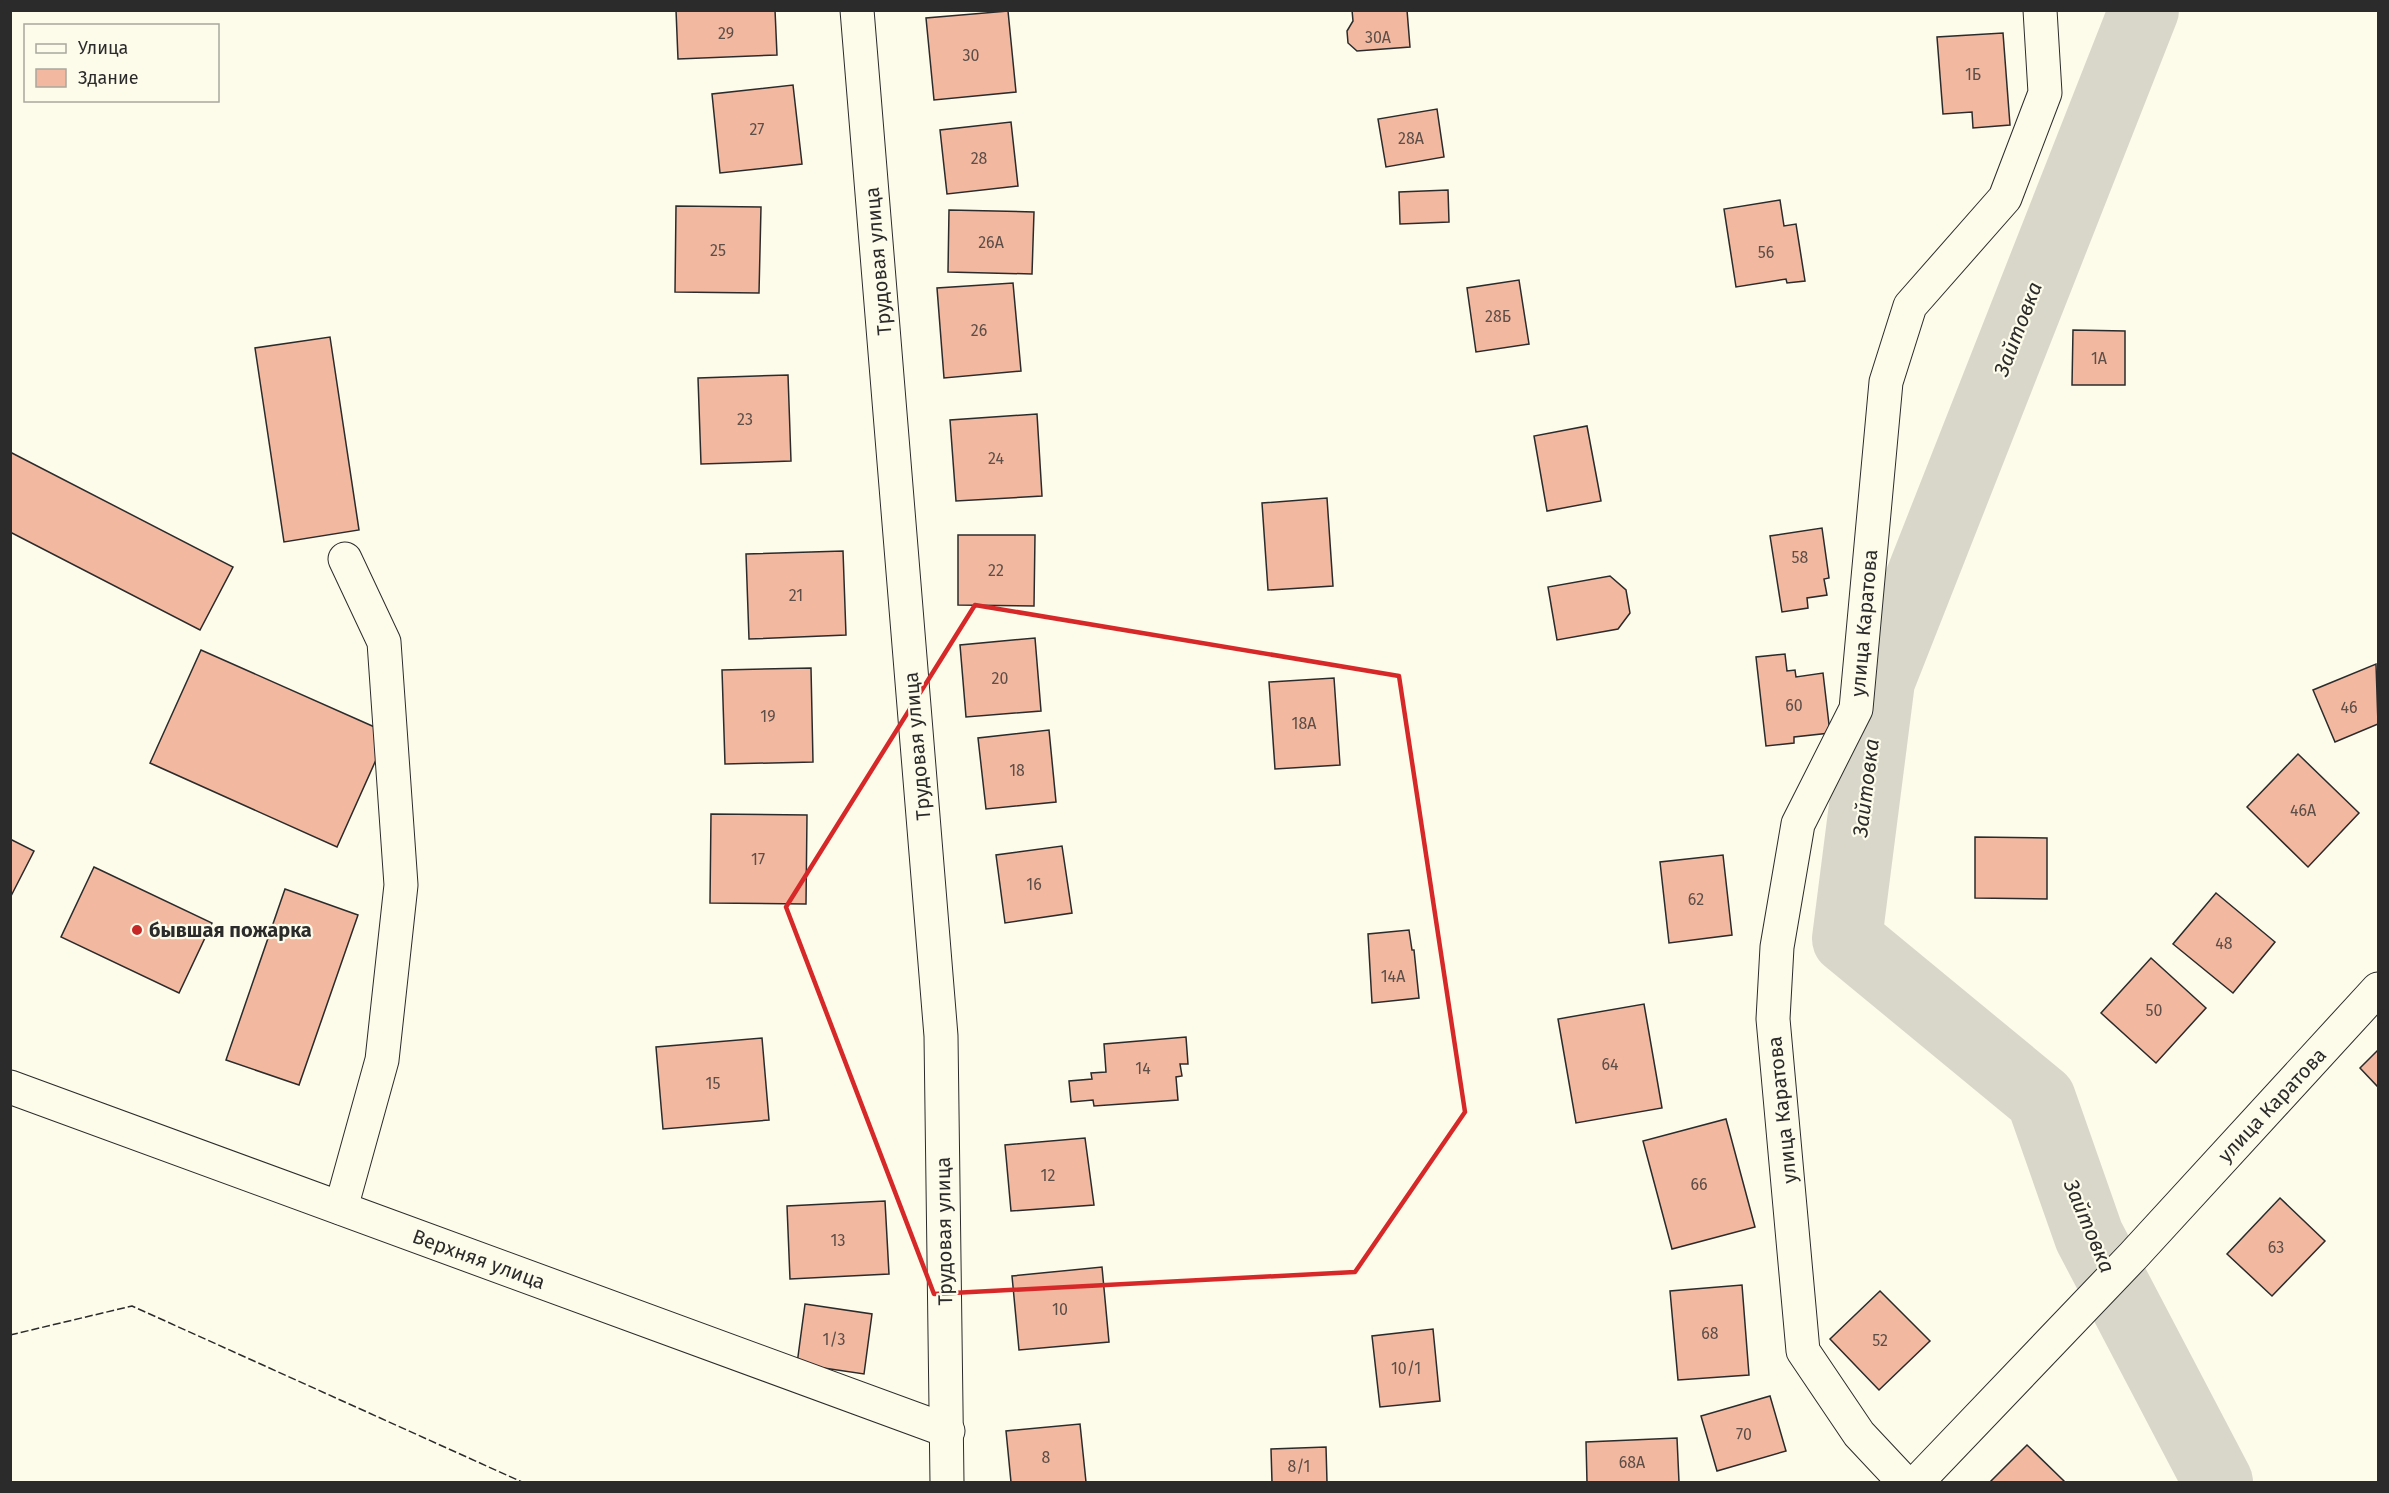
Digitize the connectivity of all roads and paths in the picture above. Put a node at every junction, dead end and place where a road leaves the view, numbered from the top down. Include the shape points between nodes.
1 (857, 10) edge
2 (2040, 10) edge
3 (345, 559) dead end
4 (2379, 989) edge
5 (10, 1087) edge
6 (341, 1208) junction
7 (948, 1431) junction
8 (947, 1482) edge
9 (1904, 1482) edge
10 (1917, 1482) edge

1 - 7 street, Трудовая улица via 941,1036
2 - 9 street, улица Каратова via 2045,93 2005,198 1910,306 1886,382 1856,709 1798,824 1778,947 1773,1019 1803,1351 1859,1434
3 - 6 street via 384,642 401,885 382,1060
4 - 10 street, улица Каратова via 2133,1256
5 - 6 street, Верхняя улица
6 - 7 street, Верхняя улица
7 - 8 street, Трудовая улица

